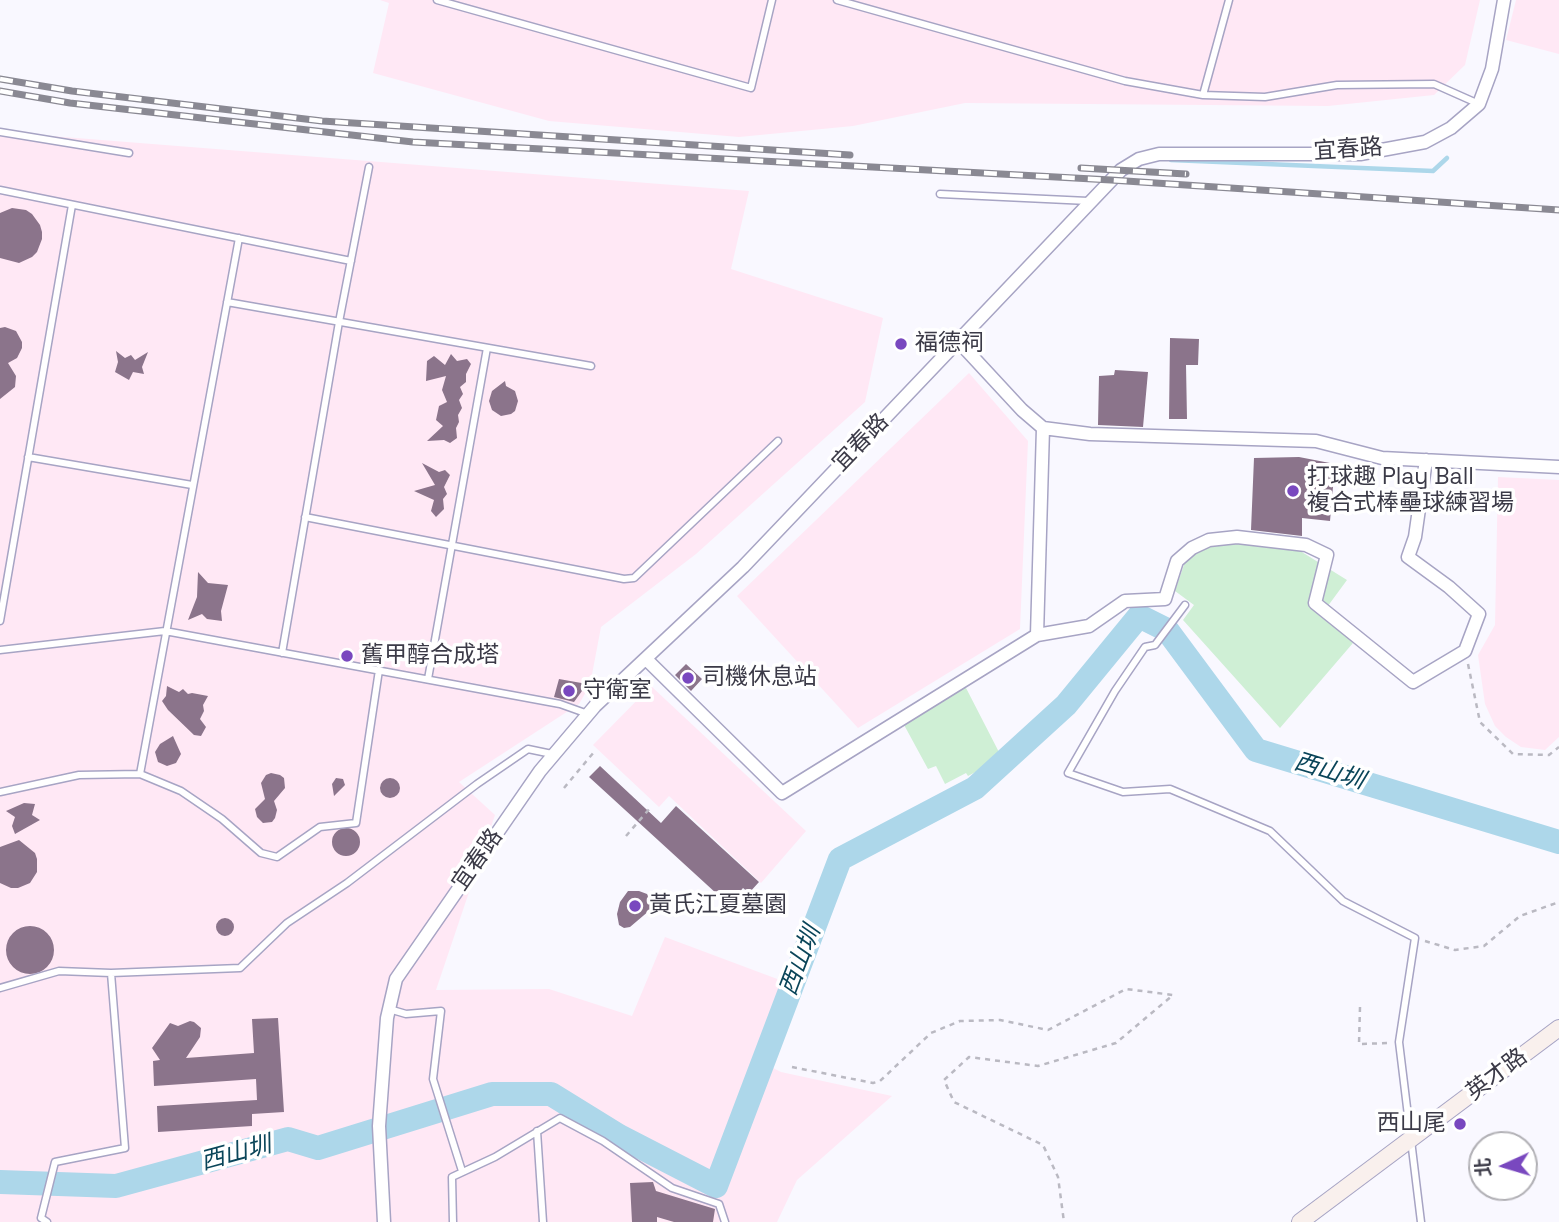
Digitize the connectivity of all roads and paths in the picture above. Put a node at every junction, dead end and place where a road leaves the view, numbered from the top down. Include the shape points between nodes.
1 (437, 0) edge
2 (772, 0) edge
3 (837, 0) edge
4 (1229, 0) edge
5 (1504, 0) edge
6 (1203, 95) junction
7 (1479, 104) junction
8 (0, 132) edge
9 (129, 153) dead end
10 (369, 167) dead end
11 (0, 190) edge
12 (940, 194) dead end
13 (1091, 202) junction
14 (72, 205) junction
15 (239, 238) junction
16 (351, 261) junction
17 (227, 302) junction
18 (339, 322) junction
19 (959, 342) junction
20 (487, 348) junction
21 (591, 366) dead end
22 (1043, 428) junction
23 (778, 441) dead end
24 (29, 457) junction
25 (1426, 460) junction
26 (1559, 467) edge
27 (192, 485) junction
28 (305, 517) junction
29 (453, 546) junction
30 (1185, 605) dead end
31 (0, 621) edge
32 (165, 631) junction
33 (1037, 635) junction
34 (0, 650) edge
35 (1465, 652) junction
36 (282, 653) junction
37 (646, 659) junction
38 (379, 670) junction
39 (428, 679) junction
40 (588, 714) junction
41 (1559, 747) edge
42 (594, 752) dead end
43 (552, 754) junction
44 (140, 774) junction
45 (564, 788) dead end
46 (0, 792) edge
47 (652, 807) dead end
48 (626, 836) dead end
49 (1559, 902) edge
50 (1415, 938) junction
51 (110, 973) junction
52 (0, 988) edge
53 (1360, 1007) dead end
54 (389, 1009) junction
55 (1559, 1028) edge
56 (1399, 1042) junction
57 (792, 1066) dead end
58 (537, 1131) junction
59 (1411, 1138) junction
60 (462, 1171) junction
61 (47, 1222) edge
62 (384, 1222) edge
63 (453, 1222) edge
64 (543, 1222) edge
65 (725, 1222) edge
66 (1064, 1222) edge
67 (1300, 1222) edge
68 (1421, 1222) edge

1 - 2 lane via 751,88
3 - 6 lane via 1125,81
4 - 6 lane
5 - 7 street, 宜春路 via 1492,69
6 - 7 lane via 1265,97 1337,85 1434,84
7 - 13 street, 宜春路 via 1451,128 1425,142 1360,154 1159,154 1139,159 1121,170
8 - 9 lane
10 - 16 lane
11 - 14 lane
12 - 13 lane
13 - 19 street, 宜春路
14 - 15 lane
14 - 24 lane
15 - 16 lane
15 - 17 lane
16 - 18 lane
17 - 18 lane
17 - 27 lane
18 - 20 lane
18 - 28 lane
19 - 22 street
19 - 37 street, 宜春路 via 743,567
20 - 21 lane
20 - 29 lane
22 - 25 street via 1090,434 1315,440 1382,458
22 - 33 street
23 - 29 lane via 634,578
24 - 27 lane
24 - 31 lane
25 - 26 street
25 - 35 street via 1408,557 1479,614
27 - 32 lane
28 - 29 lane
28 - 36 lane
29 - 39 lane
30 - 50 lane via 1155,645 1145,647 1068,773 1123,792 1170,789 1270,831 1343,901
32 - 34 lane
32 - 36 lane
32 - 44 lane
33 - 35 street via 1089,626 1125,601 1165,599 1177,561 1192,548 1209,540 1237,537 1306,545 1327,555 1315,603 1413,682
33 - 37 street via 782,793
35 - 41 path via 1480,722 1513,754 1549,755
36 - 38 lane
37 - 40 street, 宜春路
38 - 39 lane
38 - 44 lane via 356,823 320,827 277,857 261,853 181,791
39 - 40 lane via 560,704
40 - 43 street, 宜春路
42 - 45 path
43 - 51 lane via 528,749 287,923 240,968
43 - 54 street, 宜春路 via 396,979
44 - 46 lane via 79,775
47 - 48 path
49 - 50 path via 1520,916 1483,946 1455,950
50 - 56 lane
51 - 52 lane via 59,971
51 - 61 lane via 125,1148 55,1162 41,1218
53 - 56 path via 1359,1044
54 - 60 lane via 406,1014 441,1011 433,1079
54 - 62 street, 宜春路 via 379,1126
55 - 59 street, 英才路
56 - 59 lane
57 - 66 path via 873,1083 931,1033 960,1021 1000,1020 1048,1030 1126,989 1173,995 1115,1044 1038,1066 970,1057 944,1080 954,1102 1043,1145 1058,1177
58 - 60 lane
58 - 64 lane
58 - 65 lane via 560,1118 672,1188 719,1204
59 - 67 street, 英才路
59 - 68 lane
60 - 63 lane via 452,1177

